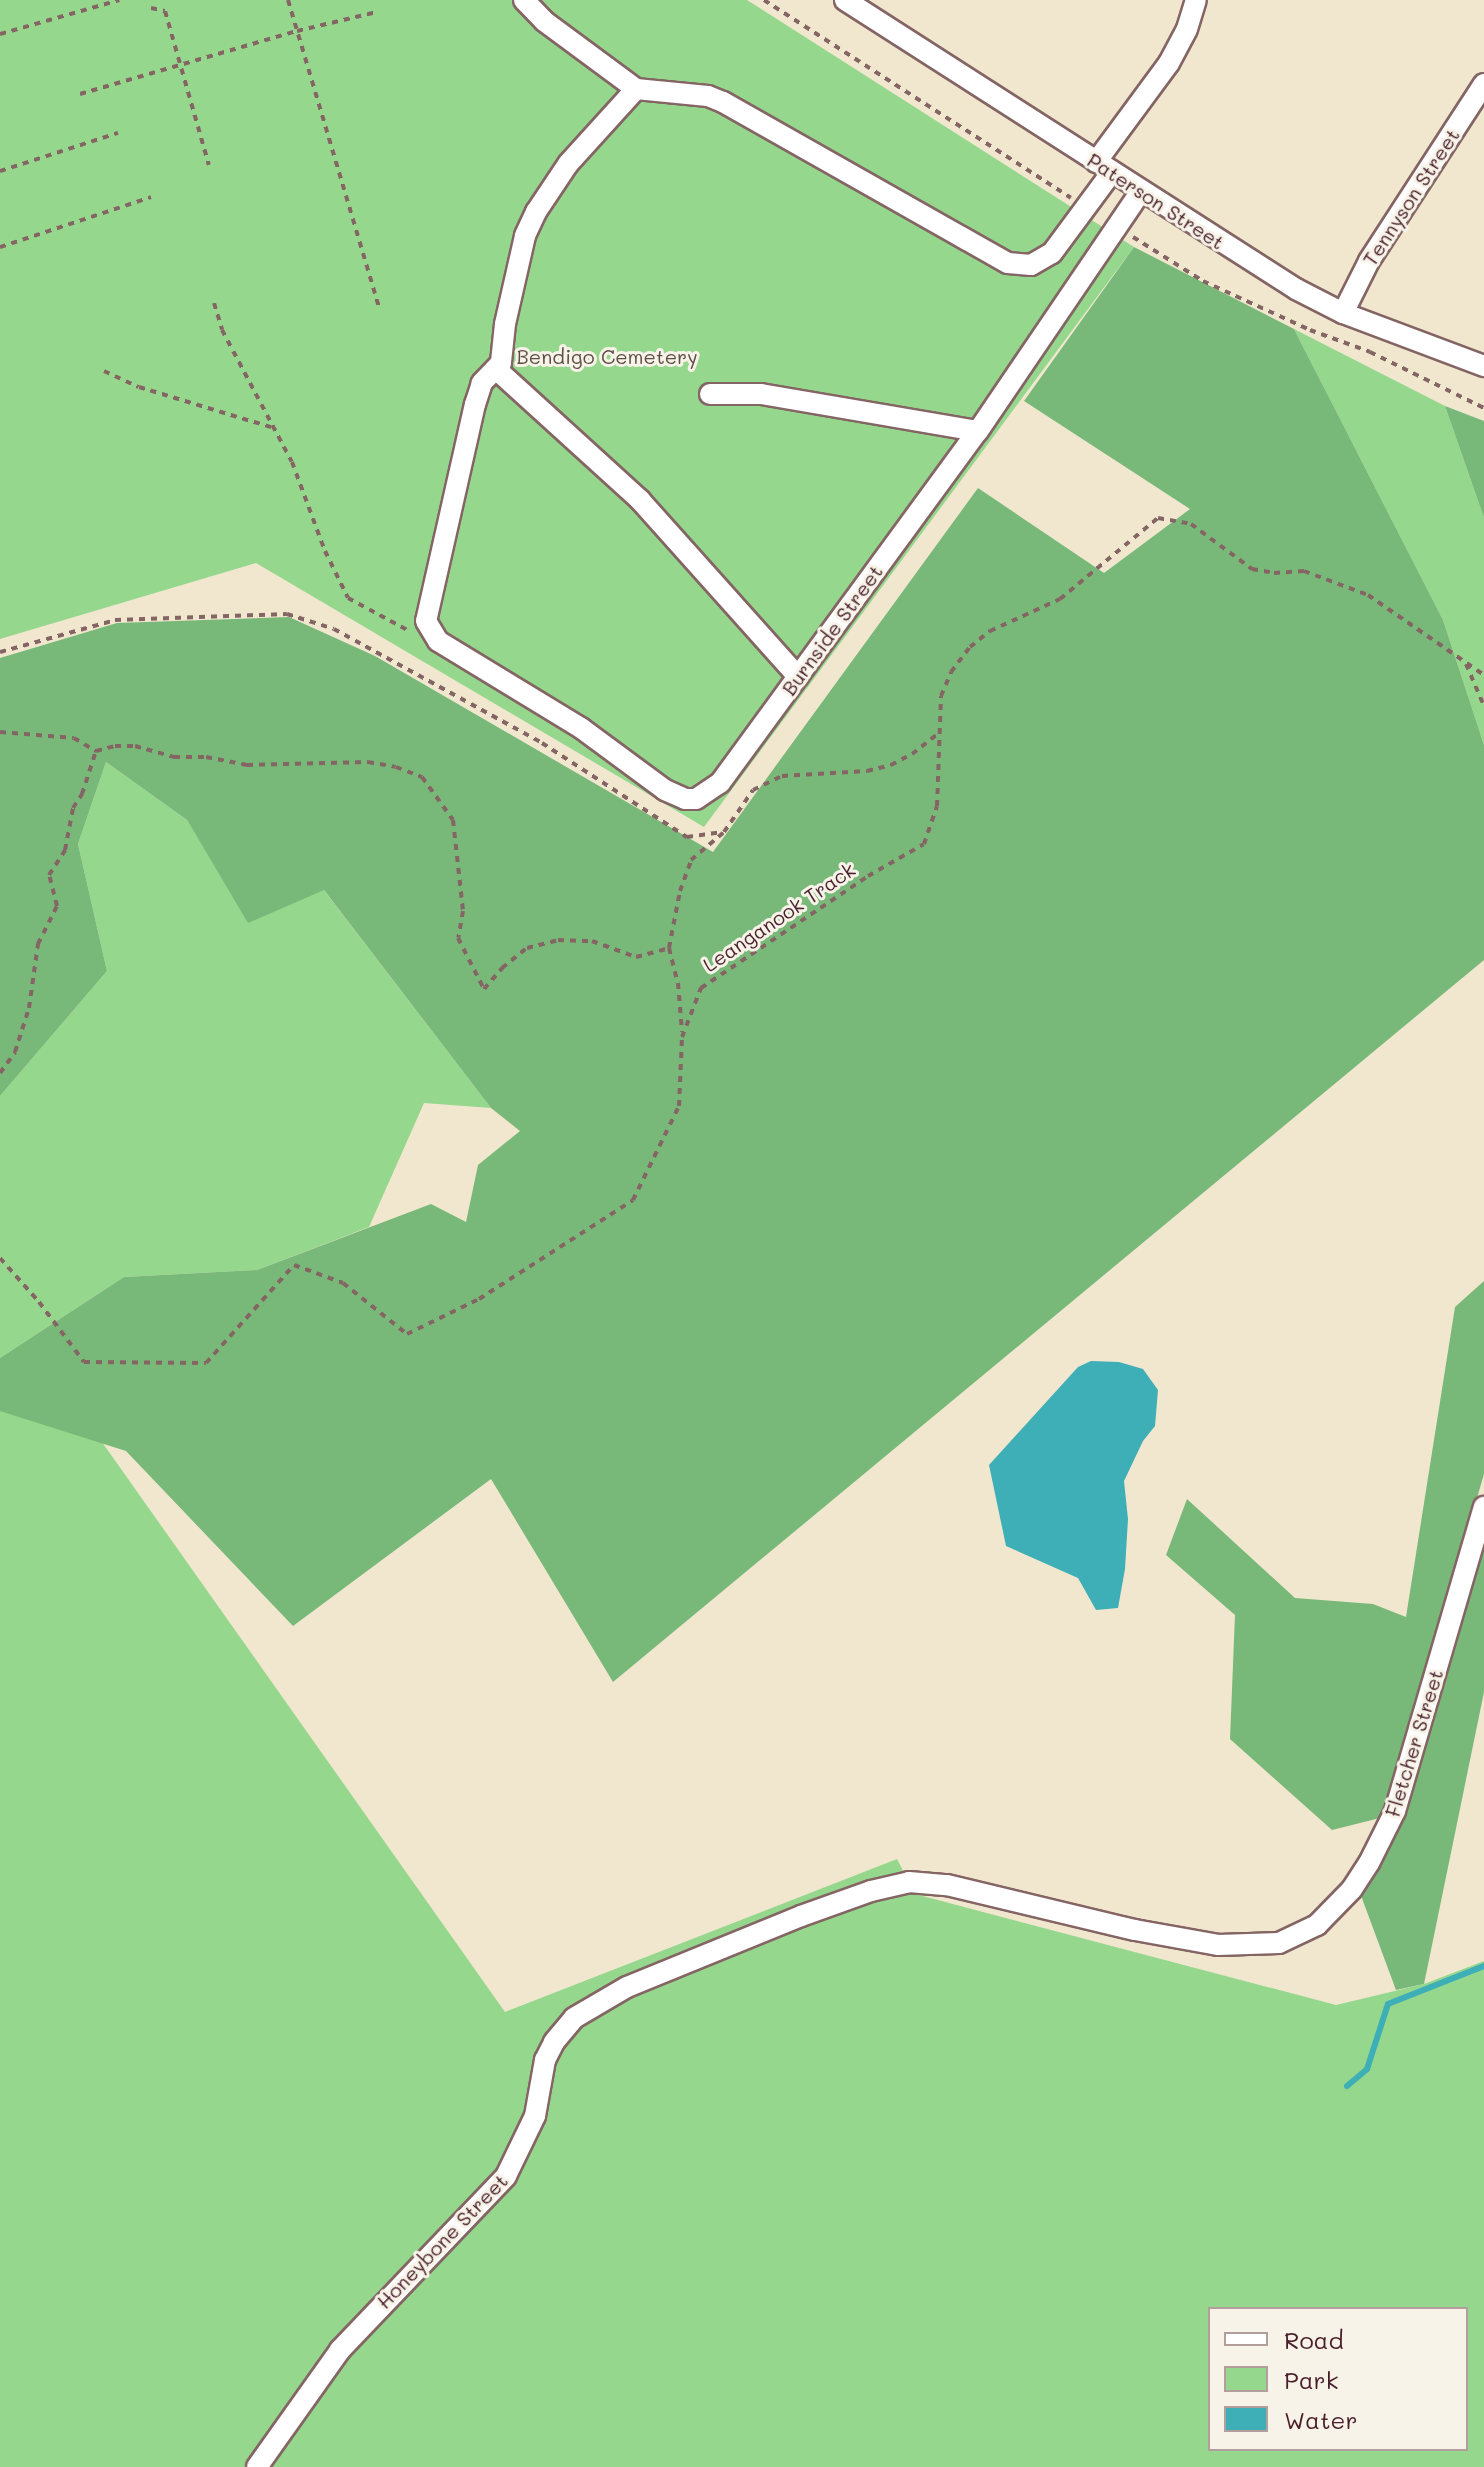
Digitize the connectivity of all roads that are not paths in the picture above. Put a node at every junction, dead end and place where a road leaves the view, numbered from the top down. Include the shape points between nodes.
1 (524, 0) edge
2 (845, 0) edge
3 (1196, 0) edge
4 (1484, 84) edge
5 (636, 89) junction
6 (1104, 167) junction
7 (1141, 191) junction
8 (1343, 313) junction
9 (1484, 366) edge
10 (496, 369) junction
11 (710, 394) dead end
12 (978, 431) junction
13 (798, 677) junction
14 (1484, 1507) edge
15 (909, 1882) joint
16 (257, 2467) edge

1 - 5 street
2 - 6 street, Paterson Street
3 - 6 street via 1174,55
4 - 8 street, Tennyson Street via 1369,261
5 - 6 street via 723,102 993,256 1022,267 1052,253
5 - 10 street via 568,164 536,212 525,236
6 - 7 street, Paterson Street
7 - 8 street, Paterson Street
7 - 12 street, Burnside Street
8 - 9 street, Paterson Street
10 - 13 street via 640,500
10 - 13 street, Burnside Street via 482,383 475,404 428,606 429,632 685,799 696,799 720,783
11 - 12 street via 761,394
12 - 13 street, Burnside Street
14 - 15 street, Fletcher Street via 1395,1811 1352,1889 1317,1925 1279,1943 1218,1945 947,1885
15 - 16 street, Honeybone Street via 801,1916 627,1987 574,2018 545,2060 535,2116 506,2176 340,2350

